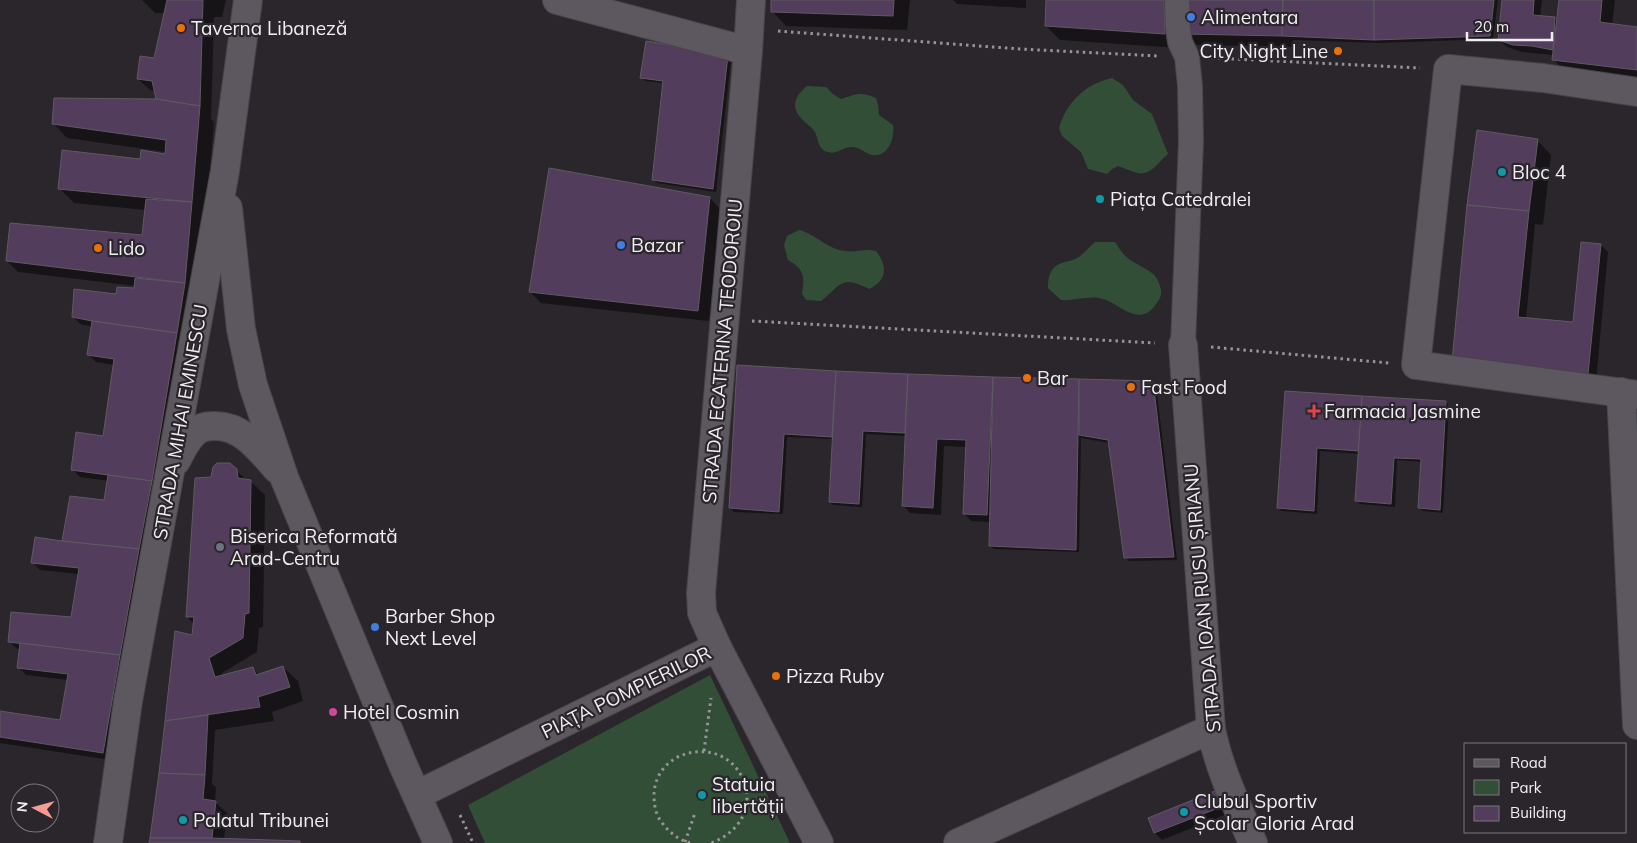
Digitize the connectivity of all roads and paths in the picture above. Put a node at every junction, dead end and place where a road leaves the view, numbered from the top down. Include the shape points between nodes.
1 (248, 0) edge
2 (558, 0) edge
3 (751, 0) edge
4 (1176, 0) edge
5 (749, 40) junction
6 (1187, 57) junction
7 (1448, 69) junction
8 (1637, 92) edge
9 (225, 171) junction
10 (724, 320) junction
11 (1183, 345) junction
12 (1416, 365) junction
13 (1629, 393) edge
14 (171, 471) junction
15 (284, 478) junction
16 (718, 647) junction
17 (1637, 725) edge
18 (1211, 729) junction
19 (417, 795) junction
20 (695, 813) dead end
21 (460, 815) dead end
22 (685, 842) edge
23 (108, 843) edge
24 (438, 843) edge
25 (473, 843) edge
26 (690, 843) edge
27 (711, 843) edge
28 (819, 843) edge
29 (958, 843) edge
30 (1253, 843) edge

1 - 9 street, STRADA MIHAI EMINESCU
2 - 5 street
3 - 5 street, STRADA ECATERINA TEODOROIU
4 - 6 street via 1179,36
5 - 6 path via 1020,48
5 - 10 street, STRADA ECATERINA TEODOROIU
6 - 7 path
6 - 11 street via 1191,141
7 - 8 street
7 - 12 street
9 - 14 street, STRADA MIHAI EMINESCU
9 - 15 street via 241,329 252,384
10 - 11 path
10 - 16 street, STRADA ECATERINA TEODOROIU via 702,593 702,613
11 - 12 path
11 - 18 street, STRADA IOAN RUSU ȘIRIANU
12 - 13 street
13 - 17 street
14 - 15 street via 194,433 203,427 219,426 239,432 254,443
14 - 23 street, STRADA MIHAI EMINESCU via 128,701
15 - 19 street
16 - 19 street, PIAȚA POMPIERILOR
16 - 28 street, PIAȚA POMPIERILOR
18 - 29 street
18 - 30 street, STRADA IOAN RUSU ȘIRIANU via 1224,774
19 - 24 street
20 - 22 path
21 - 25 path
22 - 26 path
22 - 27 path via 668,832 659,819 654,789 669,762 683,754 698,751 714,752 727,759 745,783 747,798 737,827

